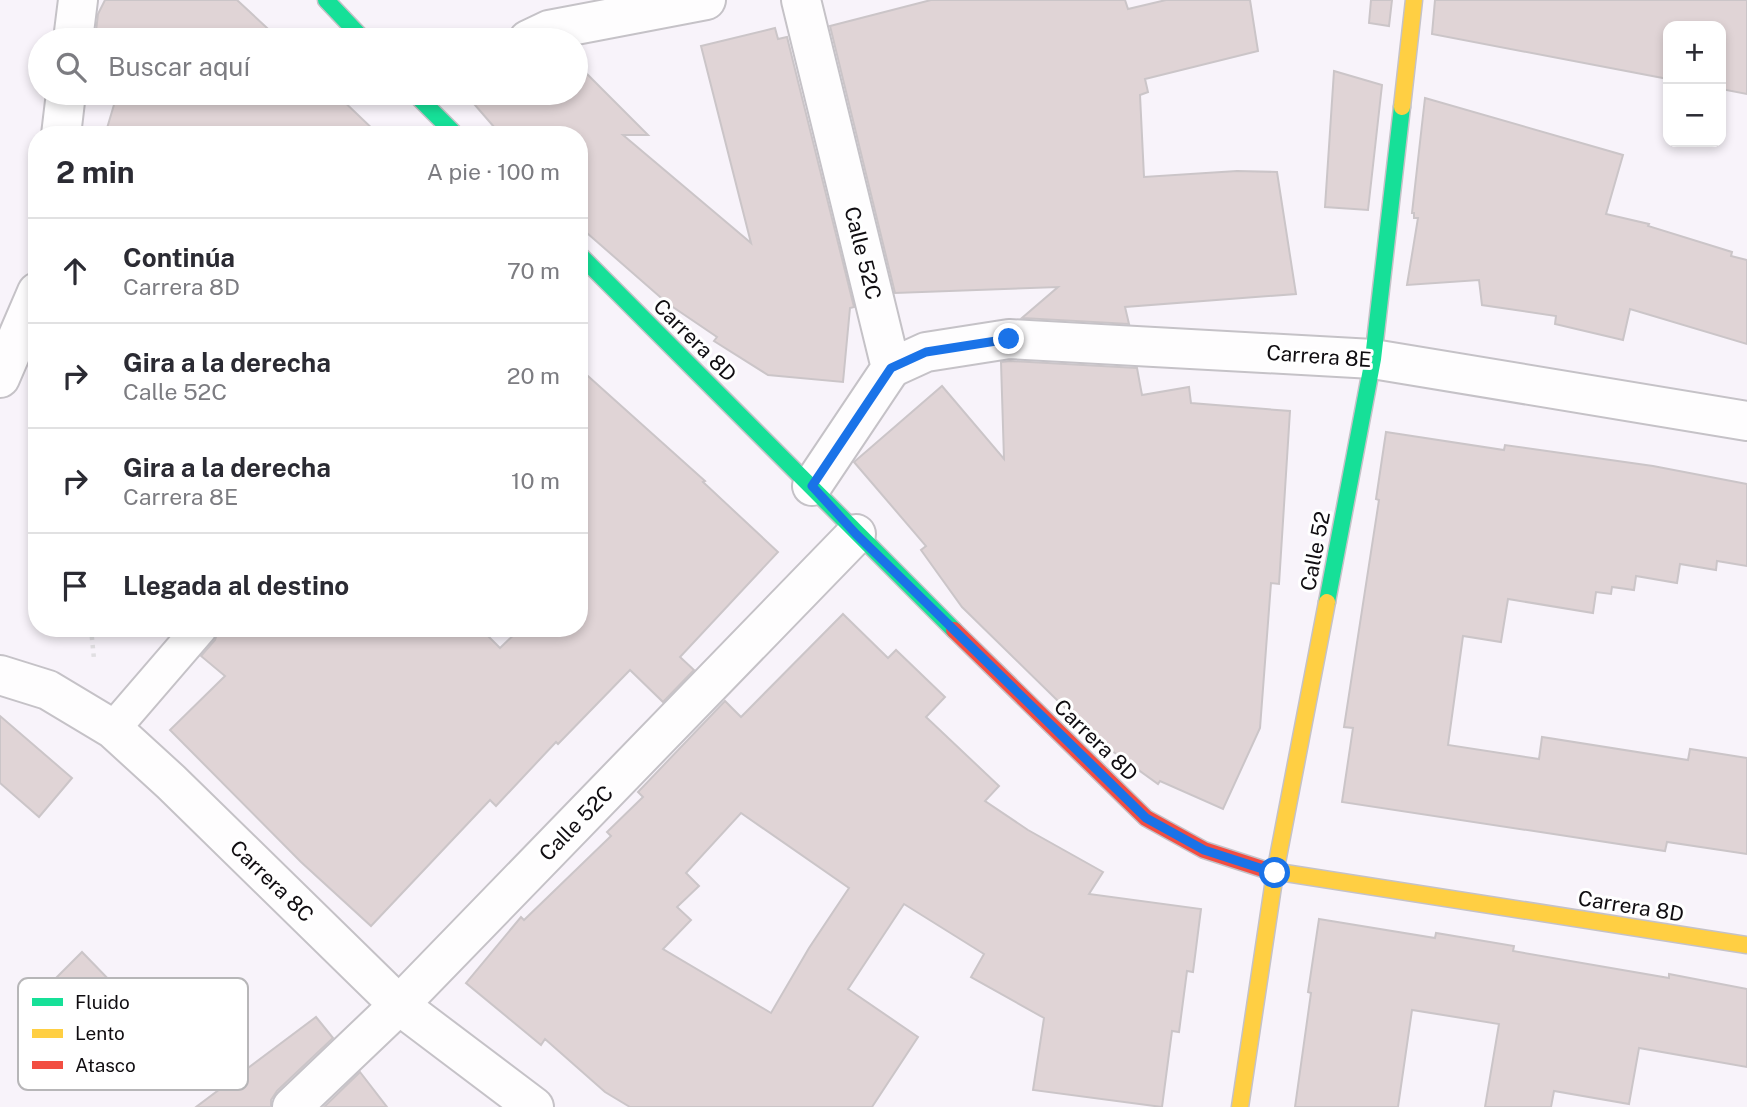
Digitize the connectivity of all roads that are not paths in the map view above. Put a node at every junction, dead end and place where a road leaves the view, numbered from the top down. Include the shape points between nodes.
1 (78, 0) edge
2 (326, 0) edge
3 (706, 0) edge
4 (801, 0) edge
5 (1414, 0) edge
6 (74, 28) edge
7 (353, 28) edge
8 (559, 28) edge
9 (65, 105) edge
10 (433, 105) edge
11 (62, 126) edge
12 (449, 126) edge
13 (588, 263) edge
14 (28, 313) edge
15 (1373, 359) junction
16 (891, 368) junction
17 (0, 378) edge
18 (1747, 421) edge
19 (812, 486) junction
20 (856, 534) junction
21 (192, 637) edge
22 (0, 676) edge
23 (113, 729) junction
24 (1275, 873) junction
25 (1747, 945) edge
26 (399, 1005) junction
27 (292, 1107) edge
28 (534, 1107) edge
29 (1240, 1107) edge

1 - 6 street
2 - 7 street
3 - 8 street
4 - 16 street, Calle 52C
5 - 15 street, Calle 52
9 - 11 street
10 - 12 street
13 - 19 street, Carrera 8D
14 - 17 street
15 - 16 street, Carrera 8E via 1009,339 926,352
15 - 18 street, Carrera 8E
15 - 24 street, Calle 52
16 - 19 street
19 - 20 street, Carrera 8D
20 - 24 street, Carrera 8D via 1146,818 1204,850
20 - 26 street, Calle 52C
21 - 23 lane
22 - 23 street, Carrera 8C via 48,690
23 - 26 street, Carrera 8C
24 - 25 street, Carrera 8D
24 - 29 street, Calle 52
26 - 27 street, Calle 52C
26 - 28 street, Carrera 8C

